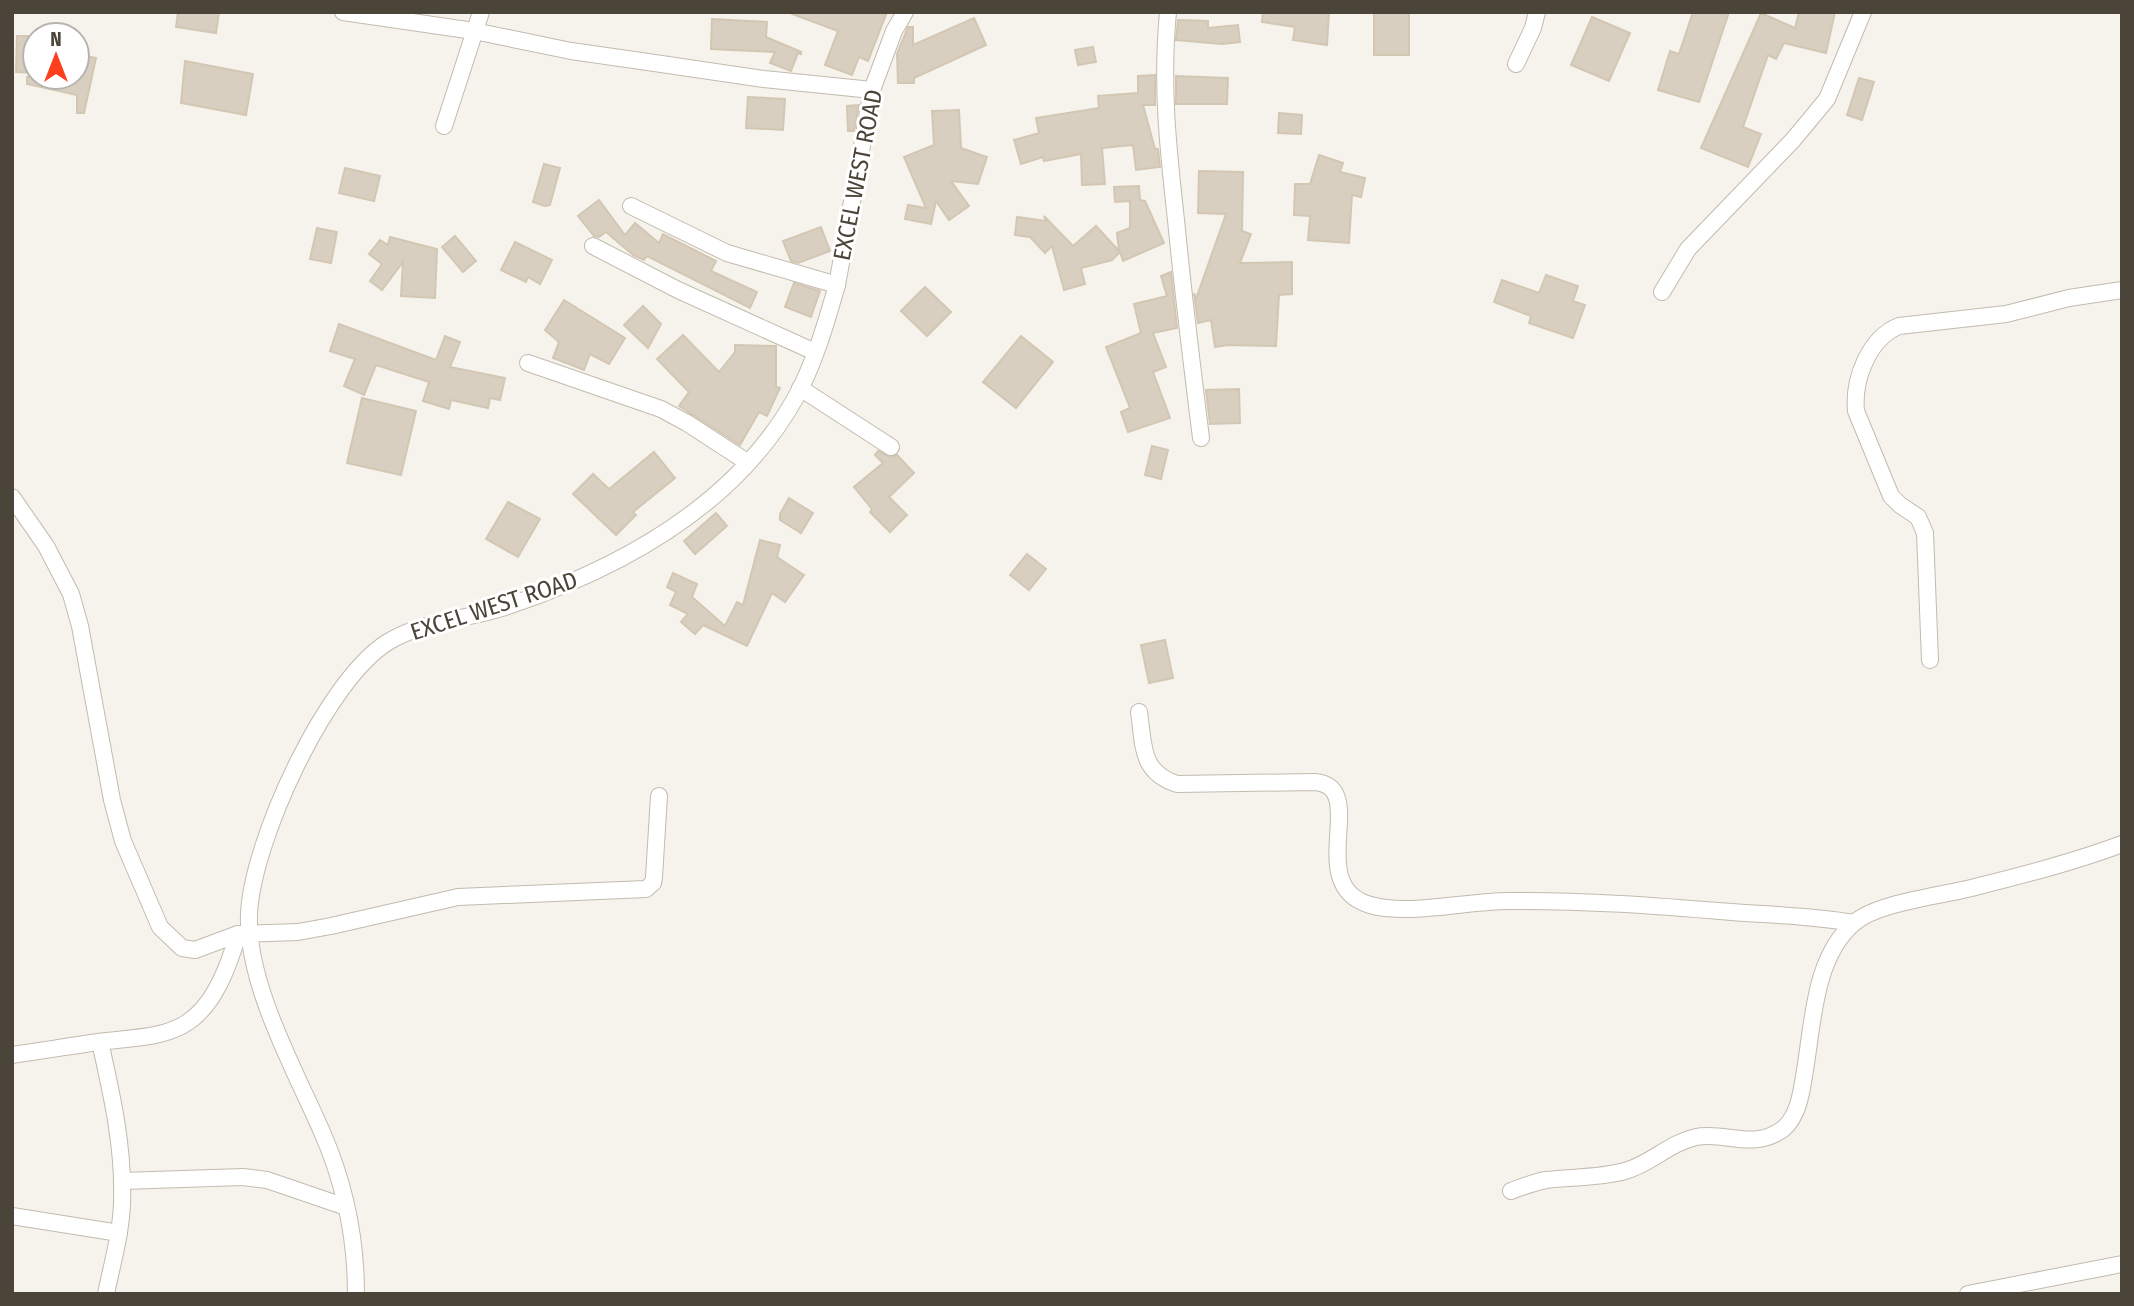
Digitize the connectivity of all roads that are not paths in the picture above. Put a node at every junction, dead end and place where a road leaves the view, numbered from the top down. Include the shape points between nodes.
1 (343, 12) edge
2 (481, 12) edge
3 (905, 12) edge
4 (1168, 12) edge
5 (1537, 12) edge
6 (1863, 12) edge
7 (474, 31) junction
8 (1516, 64) dead end
9 (872, 90) junction
10 (444, 127) dead end
11 (631, 206) dead end
12 (593, 247) dead end
13 (837, 285) junction
14 (2122, 290) edge
15 (1662, 292) dead end
16 (815, 352) junction
17 (528, 363) dead end
18 (800, 388) junction
19 (1201, 438) dead end
20 (891, 447) dead end
21 (747, 462) junction
22 (12, 497) edge
23 (1930, 660) dead end
24 (1139, 712) dead end
25 (659, 796) dead end
26 (2122, 844) edge
27 (1854, 923) junction
28 (244, 934) junction
29 (100, 1042) junction
30 (12, 1055) edge
31 (121, 1181) junction
32 (1511, 1191) dead end
33 (346, 1207) junction
34 (12, 1216) edge
35 (119, 1233) junction
36 (2122, 1265) edge
37 (106, 1294) edge
38 (356, 1294) edge
39 (1968, 1294) edge

1 - 7 street
2 - 7 street
3 - 9 street, EXCEL WEST ROAD
4 - 19 street via 1165,122
5 - 8 street
6 - 15 street via 1826,99 1810,122 1688,249
7 - 9 street via 571,51
7 - 10 street
9 - 13 street, EXCEL WEST ROAD
11 - 13 street via 727,253
12 - 16 street
13 - 16 street, EXCEL WEST ROAD
14 - 23 street via 2006,314 1899,326 1886,332 1865,361 1856,411 1891,496 1918,517 1925,534
16 - 18 street, EXCEL WEST ROAD
17 - 21 street via 661,409
18 - 20 street
18 - 21 street, EXCEL WEST ROAD via 782,420
21 - 28 street, EXCEL WEST ROAD via 708,502 605,568 499,609 414,629 372,653 321,721 278,804 262,848
22 - 28 street via 47,546 71,594 118,823 160,926 188,950
24 - 27 street via 1150,768 1163,779 1177,784 1315,782 1333,787 1338,802 1340,878 1348,894 1371,905 1586,903
25 - 28 street via 654,877 646,889 458,897 298,932
26 - 27 street via 1974,888 1871,912
27 - 32 street via 1829,957 1802,1091 1793,1116 1782,1129 1751,1140 1686,1139 1625,1171 1543,1180
28 - 29 street via 209,1000 187,1023 154,1034
28 - 33 street, EXCEL WEST ROAD via 285,1051 323,1135
29 - 30 street
29 - 31 street via 115,1109
31 - 33 street via 243,1177 267,1180
31 - 35 street
33 - 38 street, EXCEL WEST ROAD
34 - 35 street
35 - 37 street
36 - 39 street

